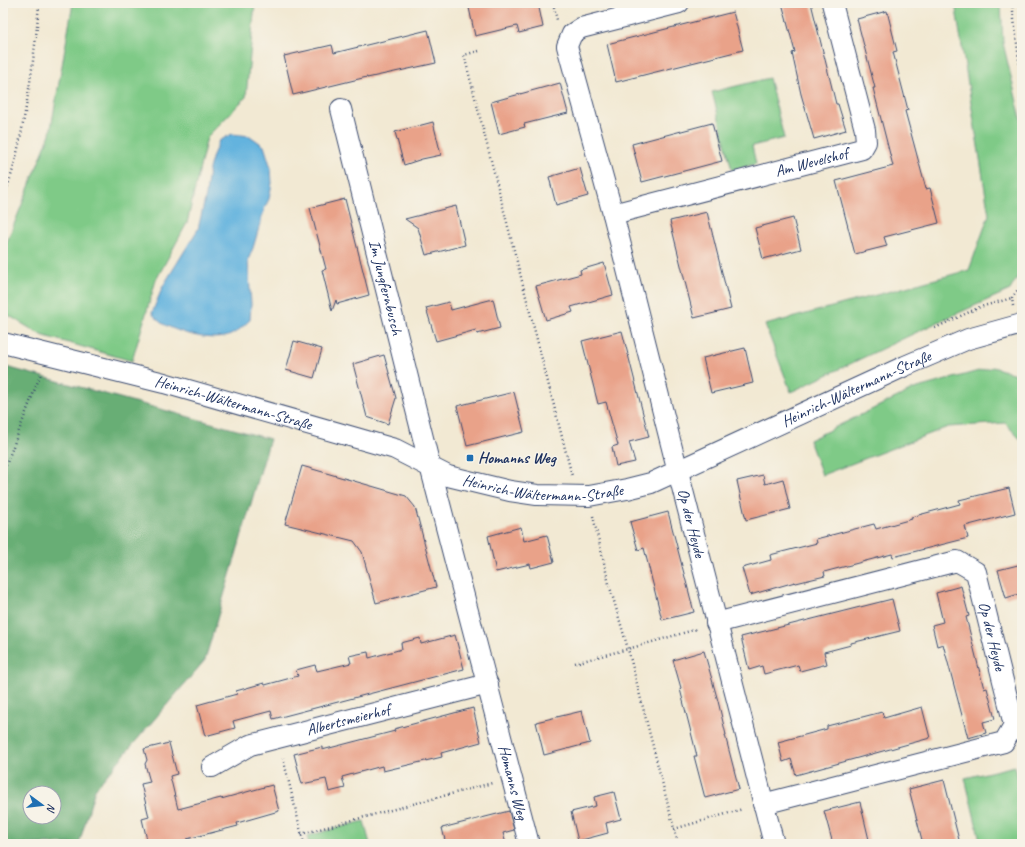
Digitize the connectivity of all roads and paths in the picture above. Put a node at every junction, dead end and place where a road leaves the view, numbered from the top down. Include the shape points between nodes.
1 (39, 3) edge
2 (553, 3) edge
3 (679, 3) edge
4 (832, 3) edge
5 (1012, 3) edge
6 (558, 22) dead end
7 (479, 51) dead end
8 (1022, 84) edge
9 (341, 109) dead end
10 (3, 198) edge
11 (613, 214) junction
12 (1012, 298) dead end
13 (1022, 324) edge
14 (935, 329) dead end
15 (3, 343) edge
16 (49, 355) junction
17 (430, 466) junction
18 (678, 470) junction
19 (3, 474) edge
20 (583, 496) junction
21 (716, 623) junction
22 (628, 649) junction
23 (575, 663) dead end
24 (488, 684) junction
25 (278, 738) junction
26 (212, 767) dead end
27 (512, 778) junction
28 (764, 804) junction
29 (674, 829) junction
30 (301, 834) junction
31 (304, 844) edge
32 (529, 844) edge
33 (678, 844) edge
34 (774, 844) edge

1 - 10 path via 31,80 20,140
2 - 6 path
3 - 11 street via 581,28 572,34 567,46
4 - 11 street, Am Wevelshof via 866,130 866,142 862,149
5 - 8 path
7 - 20 path via 464,55 563,439
9 - 17 street, Im Jungfernbusch
11 - 18 street
12 - 14 path via 980,307
13 - 18 street, Heinrich-Wältermann-Straße via 968,339
15 - 16 street, Heinrich-Wältermann-Straße
16 - 17 street, Heinrich-Wältermann-Straße via 164,383 395,449
16 - 19 path
17 - 20 street, Heinrich-Wältermann-Straße via 448,476 510,491 537,495
17 - 24 street, Homanns Weg
18 - 20 street, Heinrich-Wältermann-Straße via 651,483
18 - 21 street, Op der Heyde
20 - 22 path via 593,518
21 - 22 path
21 - 28 street, Op der Heyde
21 - 28 street, Op der Heyde via 957,561 976,572 1014,725 1004,742
22 - 23 path
22 - 29 path
24 - 25 street, Albertsmeierhof
24 - 27 street, Homanns Weg
25 - 26 street, Albertsmeierhof via 250,745
25 - 30 path
27 - 30 path
27 - 32 street, Homanns Weg
28 - 29 path
28 - 34 street, Op der Heyde
29 - 33 path
30 - 31 path

